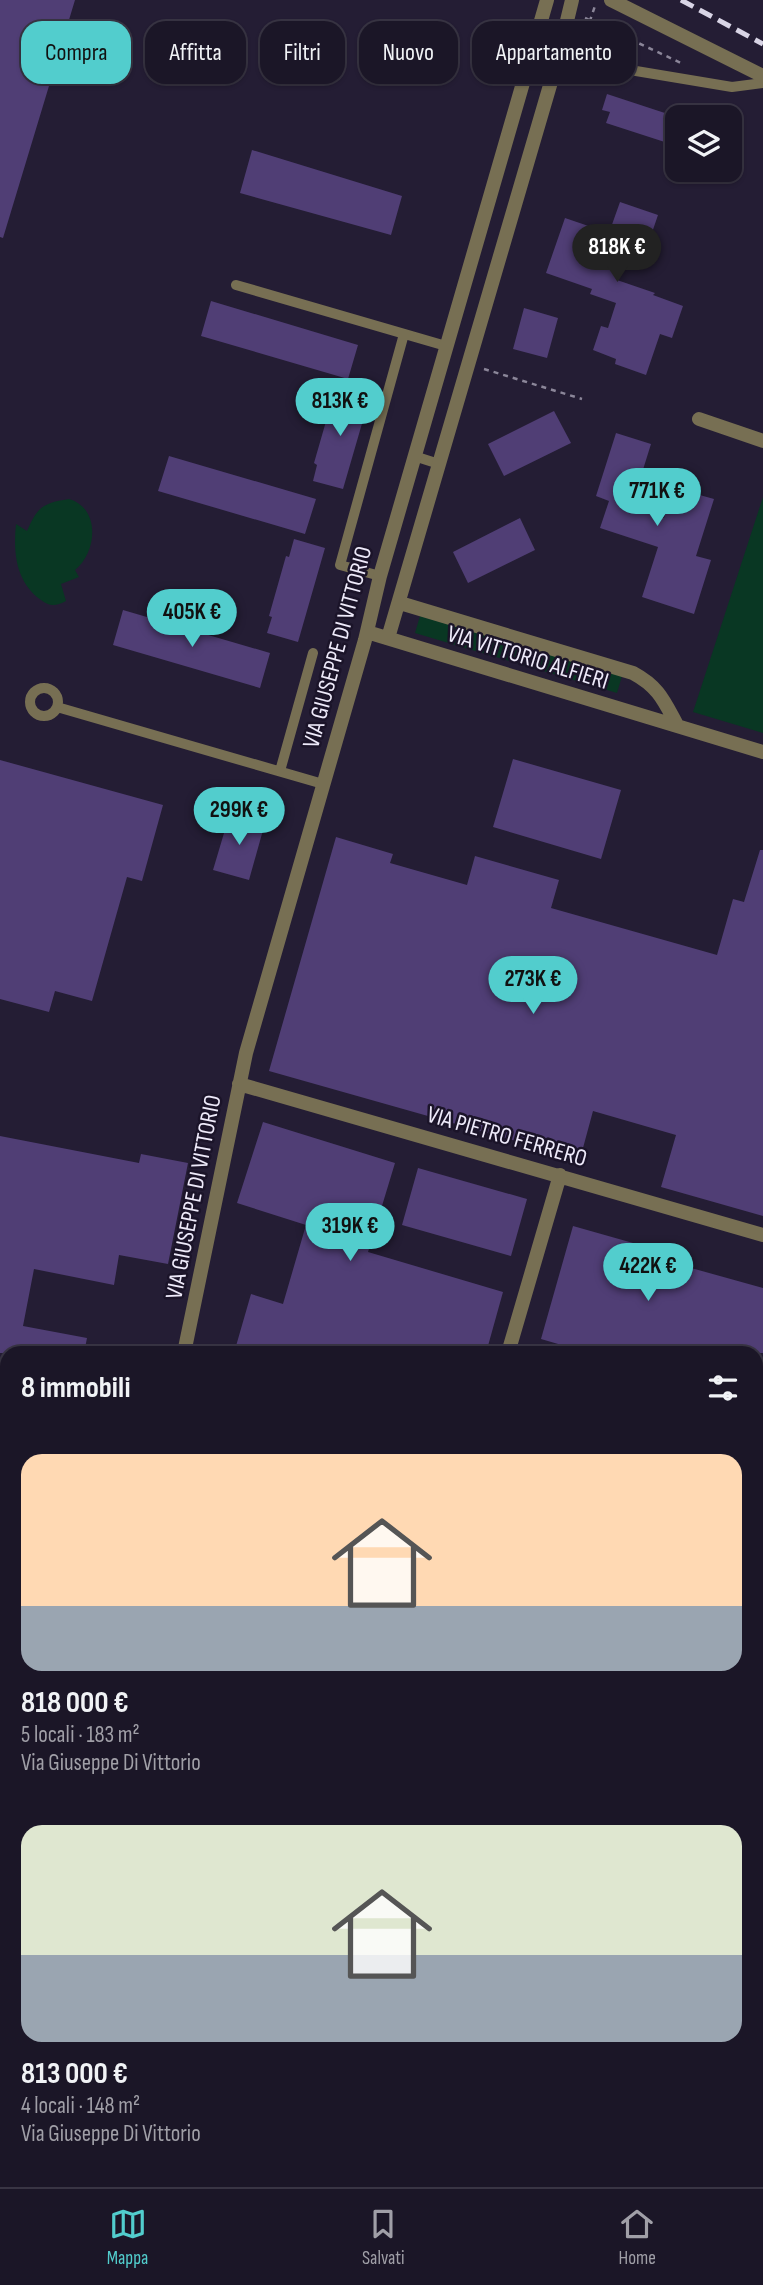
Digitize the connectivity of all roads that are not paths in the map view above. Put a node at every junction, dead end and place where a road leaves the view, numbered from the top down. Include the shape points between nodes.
1 (547, 0) edge
2 (572, 0) edge
3 (611, 0) edge
4 (567, 21) edge
5 (636, 71) edge
6 (763, 76) edge
7 (763, 83) edge
8 (550, 84) edge
9 (236, 285) dead end
10 (404, 334) junction
11 (446, 346) junction
12 (699, 419) dead end
13 (763, 441) edge
14 (414, 456) junction
15 (439, 464) junction
16 (380, 576) junction
17 (400, 603) junction
18 (366, 632) junction
19 (388, 638) junction
20 (313, 653) dead end
21 (57, 707) dead end
22 (677, 725) junction
23 (763, 752) edge
24 (279, 771) junction
25 (324, 784) junction
26 (239, 1084) junction
27 (560, 1175) junction
28 (763, 1235) edge
29 (185, 1346) edge
30 (510, 1346) edge

1 - 11 street, VIA GIUSEPPE DI VITTORIO
2 - 4 street, VIA GIUSEPPE DI VITTORIO
3 - 6 street
5 - 7 lane via 732,87
8 - 15 street, VIA GIUSEPPE DI VITTORIO
9 - 10 lane
10 - 11 lane
10 - 16 lane via 340,565
11 - 14 street, VIA GIUSEPPE DI VITTORIO
12 - 13 street
14 - 15 lane
14 - 16 street, VIA GIUSEPPE DI VITTORIO
15 - 17 street, VIA GIUSEPPE DI VITTORIO
16 - 18 street, VIA GIUSEPPE DI VITTORIO
17 - 19 street, VIA GIUSEPPE DI VITTORIO
17 - 22 street, VIA VITTORIO ALFIERI via 633,673 658,691
18 - 19 street, VIA VITTORIO ALFIERI
18 - 25 street, VIA GIUSEPPE DI VITTORIO
19 - 22 street, VIA VITTORIO ALFIERI
20 - 24 lane
21 - 24 lane
22 - 23 street, VIA VITTORIO ALFIERI
24 - 25 lane
25 - 26 street, VIA GIUSEPPE DI VITTORIO
26 - 27 street, VIA PIETRO FERRERO
26 - 29 street, VIA GIUSEPPE DI VITTORIO
27 - 28 street, VIA PIETRO FERRERO
27 - 30 street

